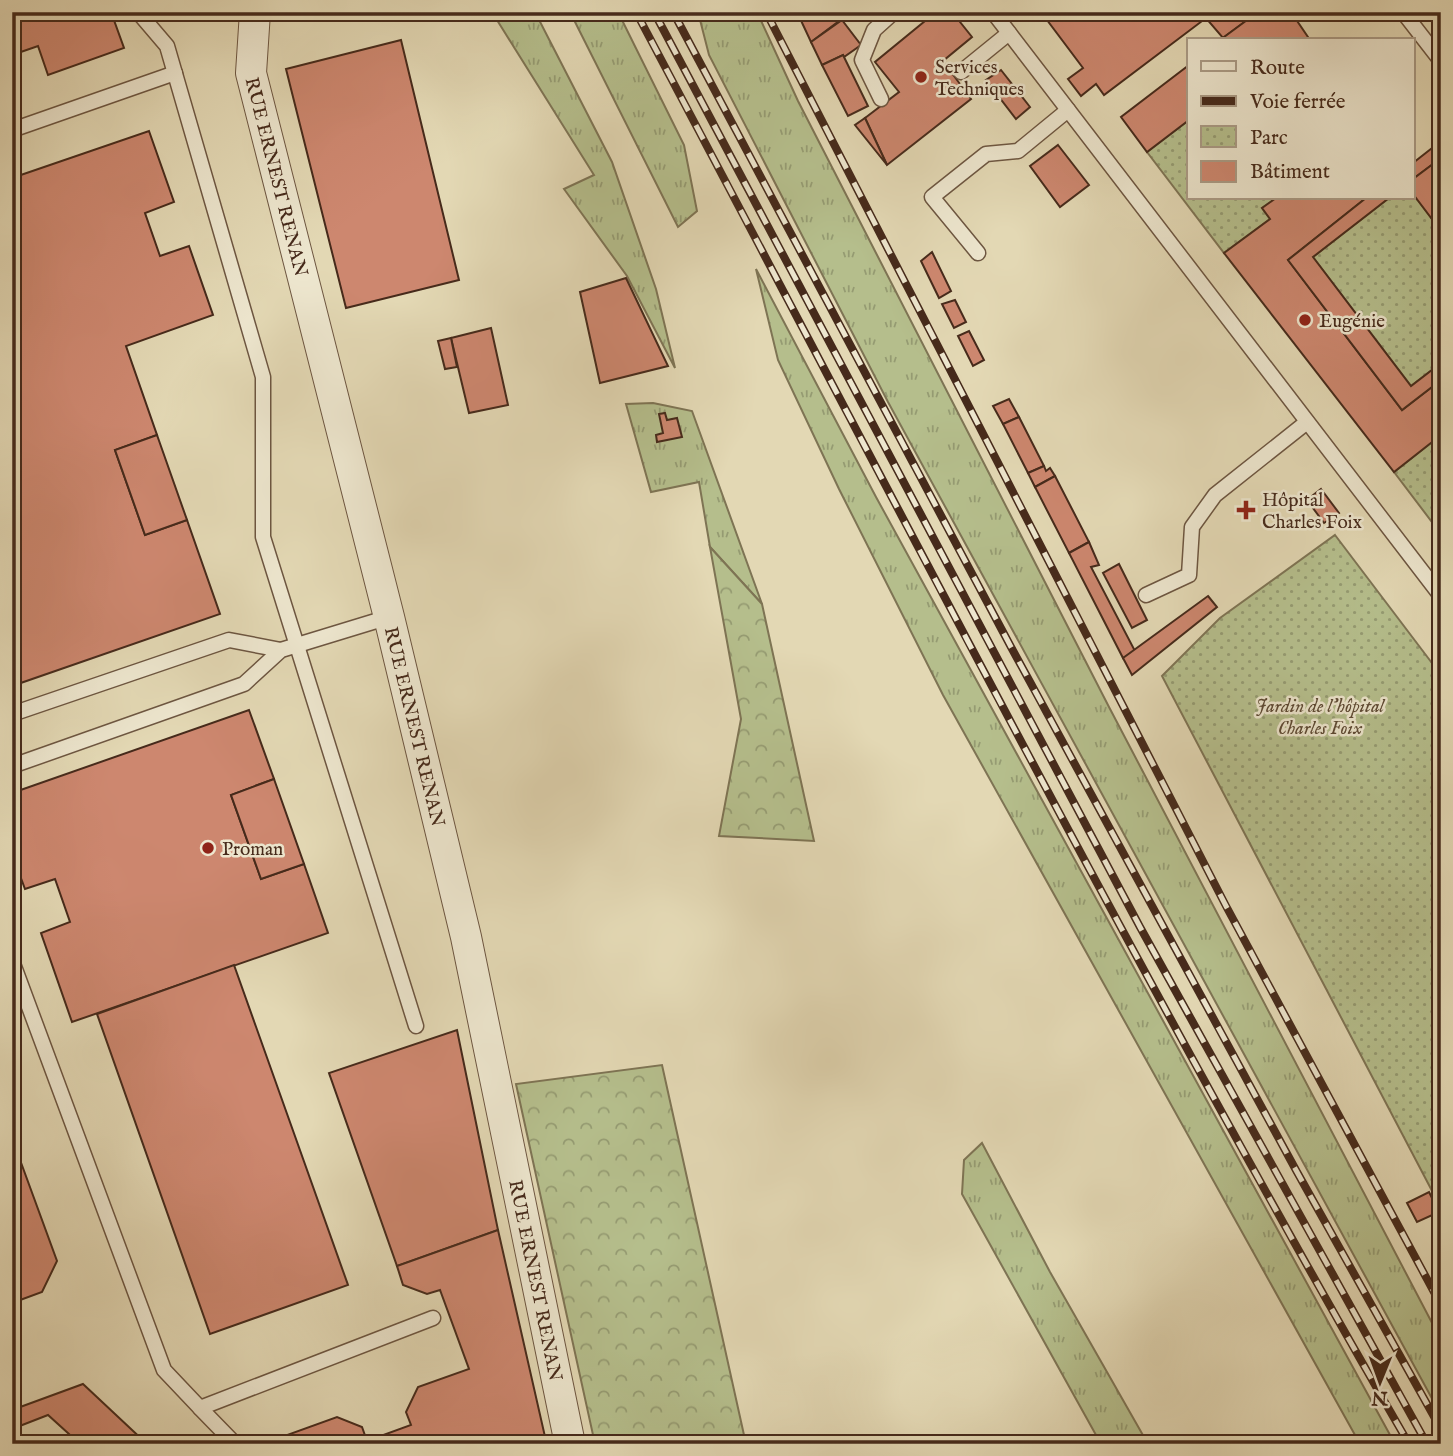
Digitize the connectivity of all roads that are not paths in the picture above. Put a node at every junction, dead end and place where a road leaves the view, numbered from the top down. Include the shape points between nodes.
1 (138, 12) edge
2 (256, 12) edge
3 (894, 12) edge
4 (993, 12) edge
5 (1403, 12) edge
6 (1009, 33) junction
7 (1441, 61) edge
8 (961, 72) dead end
9 (175, 73) junction
10 (881, 99) dead end
11 (1068, 110) junction
12 (12, 131) edge
13 (978, 253) dead end
14 (1307, 422) junction
15 (1146, 595) dead end
16 (1441, 596) edge
17 (390, 617) junction
18 (296, 644) junction
19 (281, 650) junction
20 (12, 715) edge
21 (12, 766) edge
22 (12, 961) edge
23 (416, 1026) dead end
24 (433, 1318) dead end
25 (200, 1408) junction
26 (235, 1444) edge
27 (570, 1444) edge

1 - 9 lane via 167,46
2 - 17 street, RUE ERNEST RENAN via 251,73
3 - 10 lane via 874,30 862,60
4 - 6 lane
5 - 7 lane
6 - 8 lane
6 - 11 lane
9 - 12 lane
9 - 18 lane via 263,377 263,537
11 - 13 lane via 1018,151 986,154 932,197
11 - 14 lane
14 - 15 lane via 1215,495 1192,527 1189,575
14 - 16 lane
17 - 18 lane
17 - 27 street, RUE ERNEST RENAN via 466,937
18 - 19 lane
18 - 23 lane
19 - 20 lane via 229,640
19 - 21 lane via 244,684
22 - 25 lane via 164,1370
24 - 25 lane
25 - 26 lane

